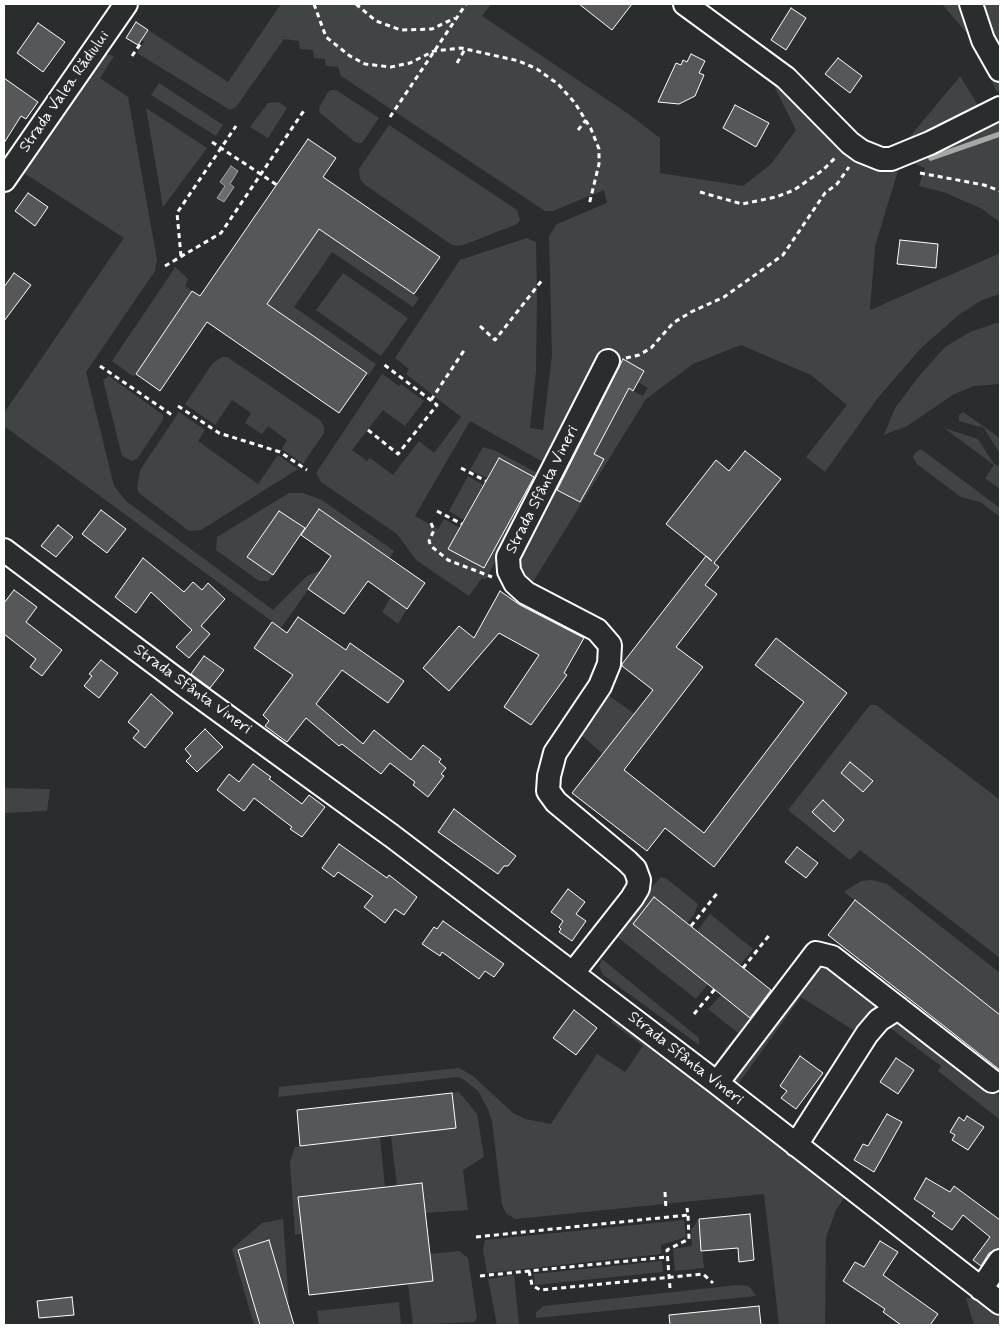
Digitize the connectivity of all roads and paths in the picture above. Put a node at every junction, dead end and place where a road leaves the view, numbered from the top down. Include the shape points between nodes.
1 (126, 4) edge
2 (314, 4) edge
3 (356, 4) edge
4 (466, 4) edge
5 (685, 4) edge
6 (970, 4) edge
7 (456, 18) junction
8 (140, 42) dead end
9 (465, 49) junction
10 (434, 51) junction
11 (132, 56) dead end
12 (457, 63) dead end
13 (1000, 70) edge
14 (1000, 108) edge
15 (305, 109) dead end
16 (390, 117) dead end
17 (586, 120) junction
18 (236, 126) dead end
19 (578, 130) dead end
20 (212, 142) dead end
21 (855, 147) junction
22 (221, 148) junction
23 (920, 174) dead end
24 (261, 175) junction
25 (4, 180) edge
26 (276, 185) dead end
27 (1000, 191) edge
28 (700, 192) dead end
29 (589, 205) dead end
30 (181, 256) junction
31 (165, 266) dead end
32 (543, 279) dead end
33 (480, 326) dead end
34 (465, 348) dead end
35 (608, 361) joint
36 (382, 363) dead end
37 (100, 366) dead end
38 (431, 401) junction
39 (178, 406) dead end
40 (172, 415) dead end
41 (368, 430) dead end
42 (461, 468) dead end
43 (307, 470) dead end
44 (486, 481) dead end
45 (437, 511) dead end
46 (431, 523) dead end
47 (462, 524) dead end
48 (4, 550) edge
49 (509, 571) junction
50 (719, 891) dead end
51 (691, 926) dead end
52 (771, 933) dead end
53 (743, 968) dead end
54 (574, 973) junction
55 (714, 990) dead end
56 (898, 1008) junction
57 (694, 1014) dead end
58 (992, 1081) dead end
59 (717, 1083) junction
60 (796, 1145) junction
61 (664, 1192) dead end
62 (687, 1208) dead end
63 (666, 1210) dead end
64 (688, 1216) junction
65 (476, 1237) dead end
66 (668, 1257) junction
67 (1000, 1261) edge
68 (529, 1271) junction
69 (480, 1276) dead end
70 (670, 1277) junction
71 (713, 1283) dead end
72 (670, 1288) dead end
73 (981, 1288) junction
74 (1000, 1303) edge

1 - 25 street, Strada Valea Rădiului
2 - 10 path via 326,37 365,64 392,67 410,63
3 - 7 path via 376,21 401,30 432,29
4 - 7 path
5 - 21 street via 786,78
6 - 13 street via 983,40
7 - 10 path
8 - 11 path
9 - 10 path
9 - 12 path
9 - 17 path via 518,61 537,69 558,84
10 - 16 path
14 - 21 street via 930,144 891,159 881,159
15 - 24 path
17 - 19 path
17 - 29 path via 599,150 599,164
18 - 22 path
20 - 22 path
21 - 28 path via 794,190 776,197 742,204
21 - 35 path via 837,184 825,193 783,256 724,297 673,323 651,348 639,356
22 - 24 path
22 - 30 path via 177,213
23 - 27 path via 984,185
24 - 26 path
24 - 30 path via 221,233
30 - 31 path
32 - 33 path via 495,340
34 - 38 path
35 - 49 street, Strada Sfânta Vineri via 508,557
36 - 38 path
37 - 40 path
38 - 41 path via 437,404 398,454
39 - 43 path via 219,433 280,452
42 - 44 path
45 - 47 path
46 - 49 path via 434,530 429,541 431,546 448,560 491,577
48 - 54 street, Strada Sfânta Vineri
49 - 54 street, Strada Sfânta Vineri via 526,593 597,630 610,645 609,664 600,686 556,753 548,776 548,791 556,802 627,861 639,880 632,898
50 - 51 path
52 - 53 path
54 - 59 street, Strada Sfânta Vineri
55 - 57 path
56 - 58 street
56 - 59 street via 832,957 816,953
56 - 60 street via 867,1034
59 - 60 street, Strada Sfânta Vineri
60 - 73 street, Strada Sfânta Vineri
61 - 63 path
62 - 64 path
64 - 65 path
64 - 66 path via 689,1239 669,1247
66 - 68 path
66 - 70 path
67 - 73 street
68 - 69 path
68 - 70 path via 532,1286 540,1290
70 - 71 path via 703,1274
70 - 72 path
73 - 74 street, Strada Sfânta Vineri

